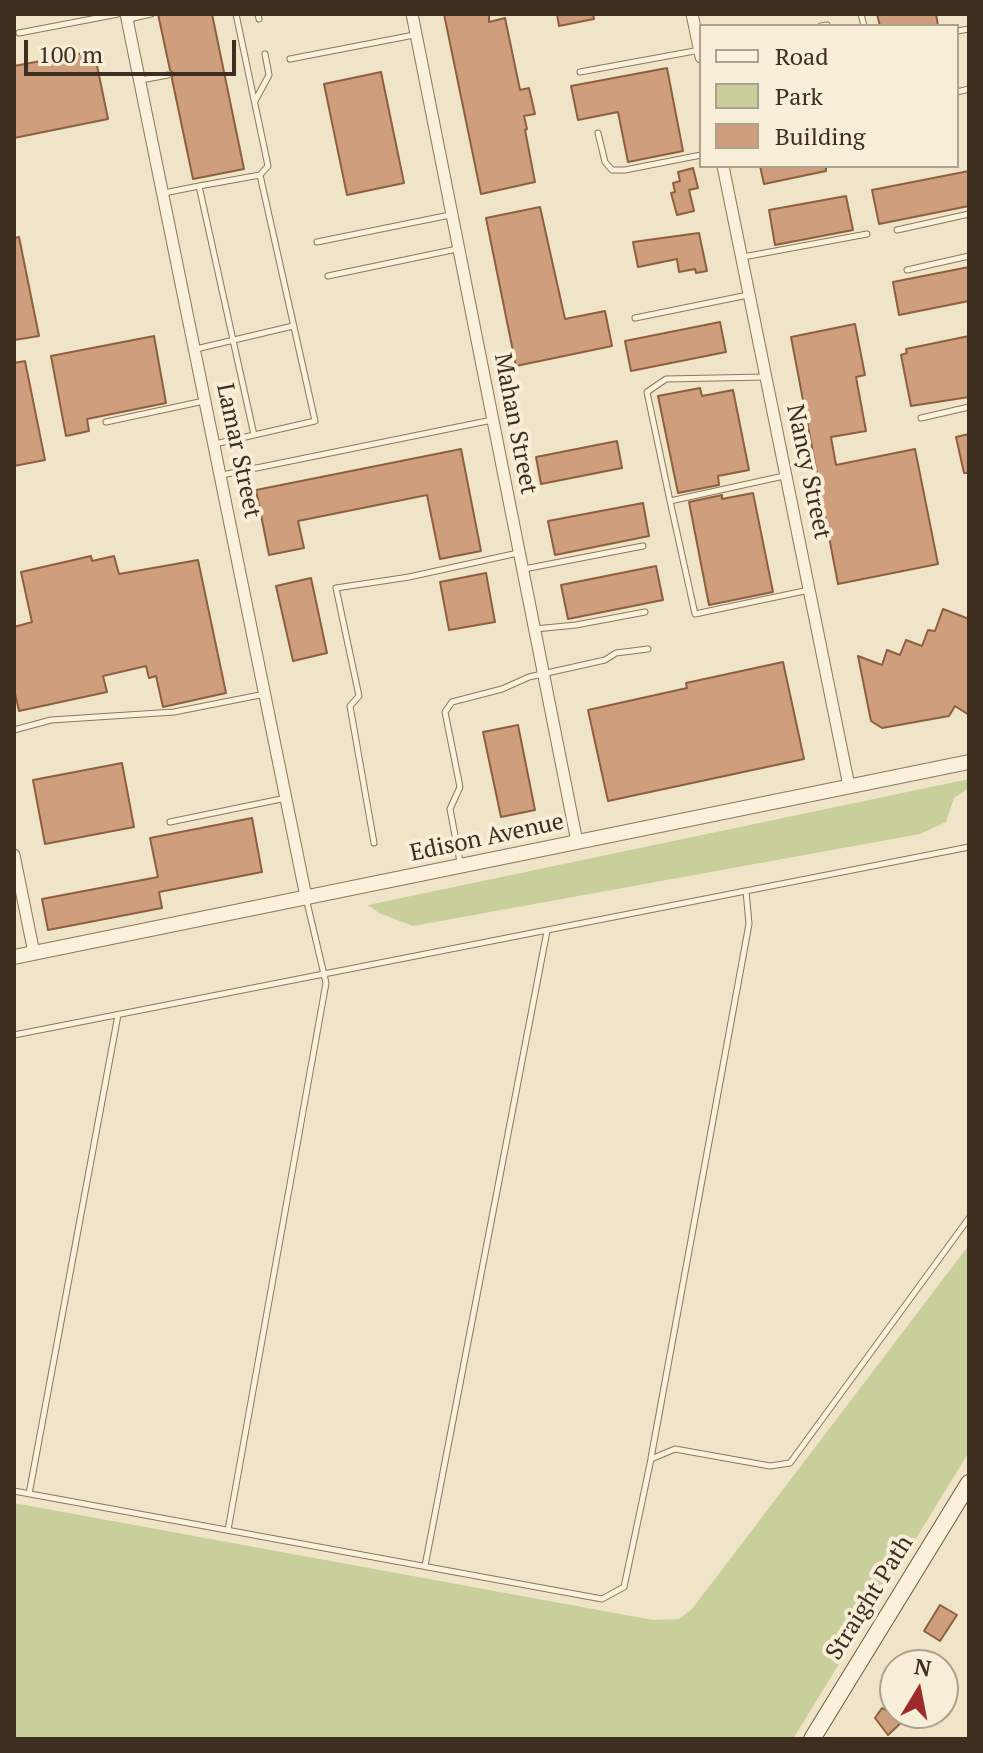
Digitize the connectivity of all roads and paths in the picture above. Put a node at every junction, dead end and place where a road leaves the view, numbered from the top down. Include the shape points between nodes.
1 (151, 14) edge
2 (236, 14) edge
3 (412, 14) edge
4 (692, 14) edge
5 (124, 16) edge
6 (19, 33) dead end
7 (416, 35) junction
8 (699, 47) edge
9 (699, 52) edge
10 (265, 54) dead end
11 (290, 59) dead end
12 (580, 72) dead end
13 (168, 75) dead end
14 (140, 80) junction
15 (255, 102) junction
16 (598, 133) dead end
17 (699, 155) edge
18 (723, 168) edge
19 (260, 175) junction
20 (199, 186) junction
21 (163, 193) junction
22 (969, 214) edge
23 (451, 215) junction
24 (897, 230) dead end
25 (867, 234) dead end
26 (317, 242) dead end
27 (458, 249) junction
28 (969, 256) edge
29 (742, 258) junction
30 (907, 270) dead end
31 (328, 276) dead end
32 (749, 295) junction
33 (635, 318) dead end
34 (293, 326) junction
35 (233, 340) junction
36 (195, 349) junction
37 (766, 377) junction
38 (205, 401) junction
39 (969, 407) edge
40 (921, 418) dead end
41 (492, 420) junction
42 (106, 422) dead end
43 (254, 435) junction
44 (214, 444) junction
45 (221, 475) junction
46 (787, 475) junction
47 (670, 501) junction
48 (643, 546) dead end
49 (519, 553) junction
50 (523, 569) junction
51 (810, 590) junction
52 (645, 612) dead end
53 (534, 629) junction
54 (648, 649) dead end
55 (544, 674) junction
56 (265, 694) junction
57 (14, 730) edge
58 (969, 762) edge
59 (849, 786) junction
60 (286, 798) junction
61 (170, 822) dead end
62 (577, 842) junction
63 (374, 843) dead end
64 (969, 847) edge
65 (14, 855) edge
66 (461, 866) junction
67 (746, 891) junction
68 (306, 897) junction
69 (547, 931) junction
70 (34, 953) junction
71 (14, 957) edge
72 (324, 975) junction
73 (118, 1015) junction
74 (14, 1035) edge
75 (969, 1218) edge
76 (651, 1459) junction
77 (969, 1483) edge
78 (14, 1491) edge
79 (29, 1494) junction
80 (228, 1530) junction
81 (424, 1566) junction
82 (812, 1739) edge

1 - 5 lane
2 - 15 lane
3 - 7 street, Mahan Street
4 - 8 street
5 - 6 lane
5 - 14 street, Lamar Street
7 - 11 lane
7 - 23 street, Mahan Street
9 - 12 lane
10 - 15 lane via 269,75
13 - 14 lane
14 - 21 street, Lamar Street
15 - 19 lane via 268,166
16 - 17 lane via 612,170
18 - 29 street, Nancy Street
19 - 20 lane
19 - 34 lane
20 - 21 lane
20 - 35 lane
21 - 36 street, Lamar Street
22 - 24 lane
23 - 26 lane
23 - 27 street, Mahan Street
25 - 29 lane
27 - 31 lane
27 - 41 street, Mahan Street
28 - 30 lane
29 - 32 street, Nancy Street
32 - 33 lane
32 - 37 street, Nancy Street
34 - 35 lane
34 - 43 lane via 315,421
35 - 36 lane
35 - 43 lane
36 - 38 street, Lamar Street
37 - 46 street, Nancy Street
37 - 47 lane via 666,379 647,392
38 - 42 lane
38 - 44 street, Lamar Street
39 - 40 lane
41 - 45 lane
41 - 49 street, Mahan Street
43 - 44 lane
44 - 45 street, Lamar Street
45 - 56 street, Lamar Street
46 - 47 lane
46 - 51 street, Nancy Street
47 - 51 lane via 695,614
48 - 50 lane
49 - 50 street, Mahan Street
49 - 63 lane via 336,588 359,696 350,706
50 - 53 street, Mahan Street
51 - 59 street, Nancy Street
52 - 53 lane
53 - 55 street, Mahan Street
54 - 55 lane
55 - 62 street, Mahan Street
55 - 66 lane via 452,702 445,712 460,787 450,809
56 - 57 lane via 174,712 51,720
56 - 60 street, Lamar Street
58 - 59 street, Edison Avenue
59 - 62 street, Edison Avenue
60 - 61 lane
60 - 68 street, Lamar Street
62 - 66 street, Edison Avenue
64 - 67 lane
65 - 70 street
66 - 68 street, Edison Avenue
67 - 69 lane
67 - 76 lane via 749,924
68 - 70 street, Edison Avenue
68 - 72 lane
69 - 72 lane
69 - 81 lane
70 - 71 street, Edison Avenue
72 - 73 lane
72 - 80 lane
73 - 74 lane
73 - 79 lane
75 - 76 lane via 790,1463 770,1466 675,1449
76 - 81 lane via 624,1587 602,1599
77 - 82 main road, Straight Path
78 - 79 lane
79 - 80 lane
80 - 81 lane

